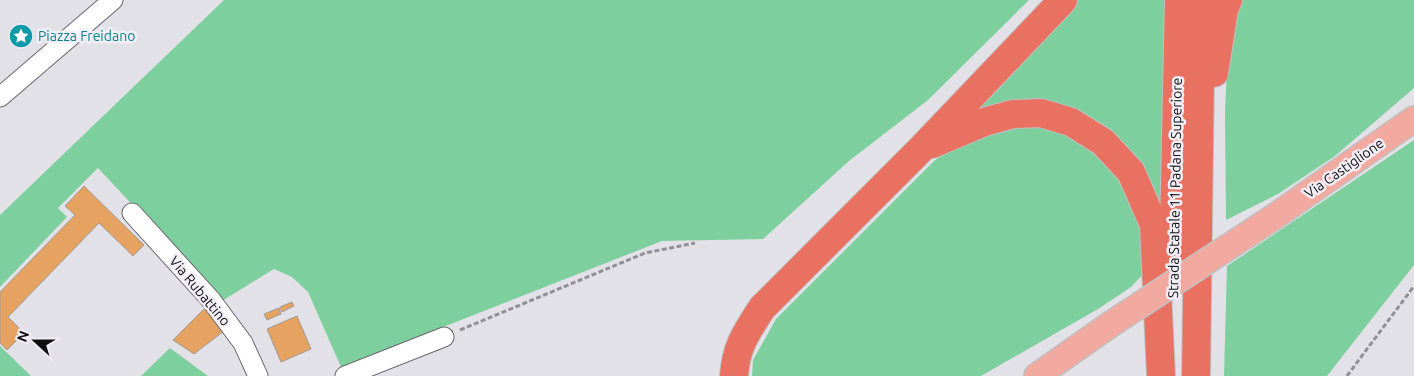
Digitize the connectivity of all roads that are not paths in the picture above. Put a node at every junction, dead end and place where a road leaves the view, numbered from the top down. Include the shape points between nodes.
1 (113, 0) edge
2 (1063, 0) edge
3 (1179, 0) edge
4 (1201, 0) edge
5 (1228, 0) edge
6 (0, 97) edge
7 (1414, 119) edge
8 (922, 148) junction
9 (1198, 175) junction
10 (132, 213) dead end
11 (444, 337) road end
12 (258, 376) edge
13 (345, 376) edge
14 (734, 376) edge
15 (1037, 376) edge
16 (1161, 376) edge
17 (1170, 376) edge
18 (1196, 376) edge

1 - 6 street
2 - 8 highway
3 - 17 highway, Strada Statale 11 Padana Superiore
4 - 9 highway, Strada Statale 11 Padana Superiore
5 - 9 highway
7 - 15 main road, Via Castiglione, bridge
8 - 14 highway via 762,308 735,356
8 - 16 highway via 984,122 1013,114 1041,113 1071,122 1103,142 1131,172 1154,225
9 - 18 highway, Strada Statale 11 Padana Superiore
10 - 12 street, Via Rubattino via 211,300 243,343
11 - 13 street

